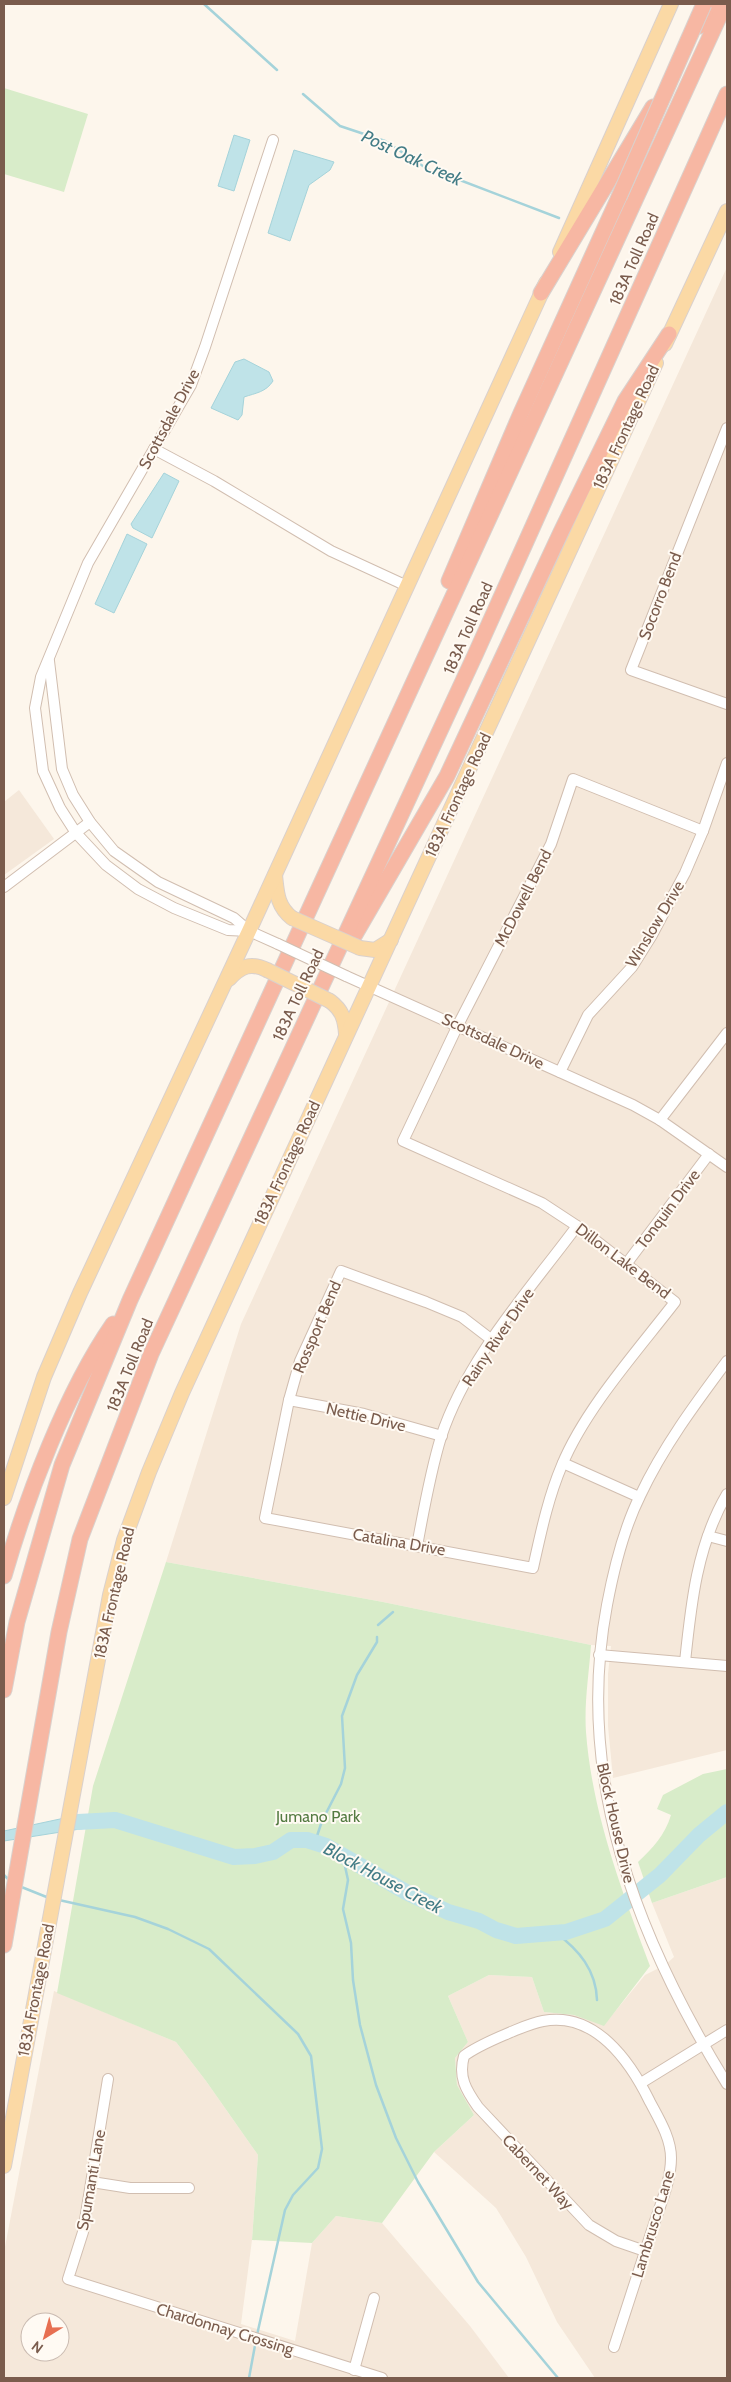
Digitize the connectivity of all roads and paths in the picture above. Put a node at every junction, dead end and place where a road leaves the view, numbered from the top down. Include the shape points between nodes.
1 (671, 4) edge
2 (704, 4) edge
3 (713, 4) edge
4 (725, 4) edge
5 (727, 94) edge
6 (273, 140) dead end
7 (727, 211) edge
8 (541, 293) junction
9 (669, 334) junction
10 (727, 428) edge
11 (154, 449) junction
12 (717, 451) junction
13 (727, 456) edge
14 (408, 586) junction
15 (48, 659) junction
16 (406, 700) junction
17 (727, 704) edge
18 (726, 769) edge
19 (90, 822) junction
20 (703, 832) junction
21 (76, 833) junction
22 (275, 874) junction
23 (4, 887) edge
24 (249, 931) junction
25 (392, 939) junction
26 (223, 985) junction
27 (369, 985) junction
28 (307, 1017) junction
29 (458, 1025) junction
30 (346, 1034) junction
31 (727, 1034) edge
32 (560, 1072) junction
33 (660, 1120) junction
34 (403, 1141) joint
35 (709, 1154) junction
36 (727, 1168) edge
37 (577, 1226) junction
38 (627, 1263) junction
39 (130, 1300) junction
40 (492, 1340) junction
41 (727, 1362) edge
42 (290, 1400) junction
43 (442, 1436) junction
44 (563, 1463) junction
45 (727, 1494) edge
46 (4, 1498) edge
47 (639, 1498) junction
48 (265, 1518) joint
49 (708, 1536) junction
50 (727, 1541) edge
51 (416, 1546) junction
52 (533, 1568) joint
53 (4, 1576) edge
54 (599, 1655) junction
55 (685, 1662) junction
56 (727, 1666) edge
57 (4, 1690) edge
58 (4, 1945) edge
59 (727, 2030) edge
60 (703, 2045) junction
61 (462, 2064) joint
62 (108, 2079) dead end
63 (641, 2083) junction
64 (727, 2084) edge
65 (4, 2166) edge
66 (92, 2182) junction
67 (188, 2188) dead end
68 (645, 2251) junction
69 (68, 2279) joint
70 (374, 2298) dead end
71 (614, 2347) dead end
72 (354, 2370) junction
73 (382, 2378) edge

1 - 8 main road
2 - 16 highway, bridge via 521,413 426,636
3 - 8 highway
4 - 16 highway, 183A Toll Road
5 - 28 highway, 183A Toll Road via 476,653
6 - 11 street, Scottsdale Drive via 196,370
7 - 9 main road, 183A Frontage Road
8 - 14 main road
9 - 25 main road, 183A Frontage Road
9 - 28 highway via 625,401 447,776
10 - 12 street, Socorro Bend
11 - 14 street via 331,551
11 - 15 street, Scottsdale Drive via 88,563
12 - 13 street
12 - 17 street, Socorro Bend via 631,670
14 - 22 main road
15 - 19 street, Scottsdale Drive via 62,769
15 - 21 street, Scottsdale Drive via 35,708 43,771
16 - 39 highway, 183A Toll Road
18 - 20 street, Winslow Drive
19 - 21 street
19 - 24 street, Scottsdale Drive via 114,851 151,877 234,918
20 - 29 street, McDowell Bend via 573,779 551,844
20 - 32 street, Winslow Drive via 685,874 652,935 632,967 588,1015
21 - 23 street
21 - 24 street, Scottsdale Drive via 106,865 138,889 228,930
22 - 24 main road
22 - 25 main road, bridge via 279,904 292,918 360,948 375,950
24 - 26 main road
24 - 27 street, Scottsdale Drive, bridge
25 - 27 main road, 183A Frontage Road
26 - 30 main road, bridge via 244,967 258,966 330,1000 343,1015
26 - 46 main road via 76,1302 44,1377
27 - 29 street, Scottsdale Drive
27 - 30 main road, 183A Frontage Road
28 - 58 highway, 183A Toll Road via 151,1354 80,1539 59,1632
29 - 32 street, Scottsdale Drive
29 - 34 street, McDowell Bend
30 - 65 main road, 183A Frontage Road via 182,1393 124,1540
31 - 33 street
32 - 33 street, Scottsdale Drive
33 - 35 street, Scottsdale Drive
34 - 37 street, Dillon Lake Bend via 542,1203
35 - 36 street, Scottsdale Drive
35 - 38 street, Tonquin Drive
37 - 38 street, Dillon Lake Bend
37 - 40 street, Rainy River Drive
38 - 44 street, Dillon Lake Bend via 675,1302 585,1421
39 - 53 highway via 100,1344 66,1411 30,1497
39 - 57 highway, 183A Toll Road via 62,1465 17,1622
40 - 42 street, Rossport Bend via 462,1318 341,1271 300,1361
40 - 43 street, Rainy River Drive via 472,1370
41 - 47 street, Block House Drive via 666,1447
42 - 43 street, Nettie Drive via 364,1414
42 - 48 street, Rossport Bend
43 - 51 street, Rainy River Drive
44 - 47 street
44 - 52 street, Dillon Lake Bend via 546,1509
45 - 49 street
47 - 54 street, Block House Drive via 611,1580
48 - 51 street, Catalina Drive
49 - 50 street
49 - 55 street via 691,1600
51 - 52 street, Catalina Drive
54 - 55 street
54 - 60 street, Block House Drive via 598,1742 612,1818 637,1907 657,1956
55 - 56 street
59 - 60 street
60 - 63 street
60 - 64 street, Block House Drive
61 - 63 street, Lambrusco Lane via 468,2053 526,2026 544,2020 566,2021 592,2028 616,2048
61 - 68 street, Cabernet Way via 460,2071 464,2084 478,2107 554,2190 601,2233
62 - 66 street, Spumanti Lane
63 - 68 street, Lambrusco Lane via 669,2139 671,2158 668,2180
66 - 67 street via 130,2188
66 - 69 street, Spumanti Lane via 83,2232
68 - 71 street, Lambrusco Lane
69 - 72 street, Chardonnay Crossing
70 - 72 street
72 - 73 street, Chardonnay Crossing

